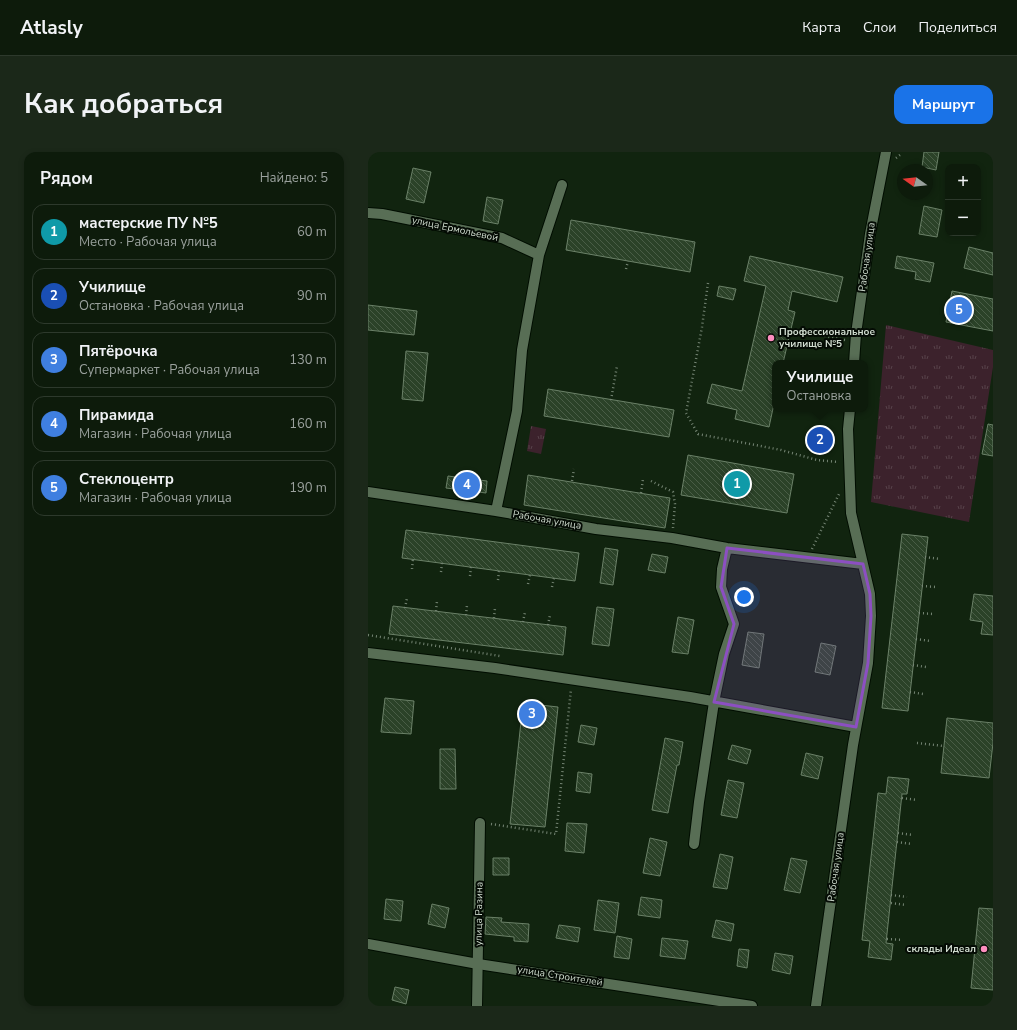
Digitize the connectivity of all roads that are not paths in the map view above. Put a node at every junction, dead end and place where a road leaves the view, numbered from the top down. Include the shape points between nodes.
1 (886, 152) edge
2 (562, 185) dead end
3 (368, 213) edge
4 (539, 255) junction
5 (854, 360) edge
6 (850, 412) edge
7 (368, 492) edge
8 (496, 512) junction
9 (727, 548) junction
10 (864, 564) junction
11 (368, 653) edge
12 (714, 702) junction
13 (856, 727) junction
14 (480, 823) road end
15 (694, 844) dead end
16 (368, 944) edge
17 (478, 964) junction
18 (477, 1006) edge
19 (752, 1006) edge
20 (816, 1006) edge

1 - 5 street, Рабочая улица via 870,234
2 - 4 street
3 - 4 street, улица Ермольевой via 502,238
4 - 8 street via 522,350 517,411
6 - 10 street, Рабочая улица via 848,463 851,513
7 - 8 street, Рабочая улица
8 - 9 street, Рабочая улица
9 - 10 street, Рабочая улица
9 - 12 street via 721,587 734,624 724,654
10 - 13 street, Рабочая улица via 871,616 868,663
11 - 12 street via 495,668
12 - 13 street
12 - 15 street
13 - 20 street, Рабочая улица
14 - 17 street, улица Разина
16 - 17 street, улица Строителей
17 - 18 street, улица Разина
17 - 19 street, улица Строителей

